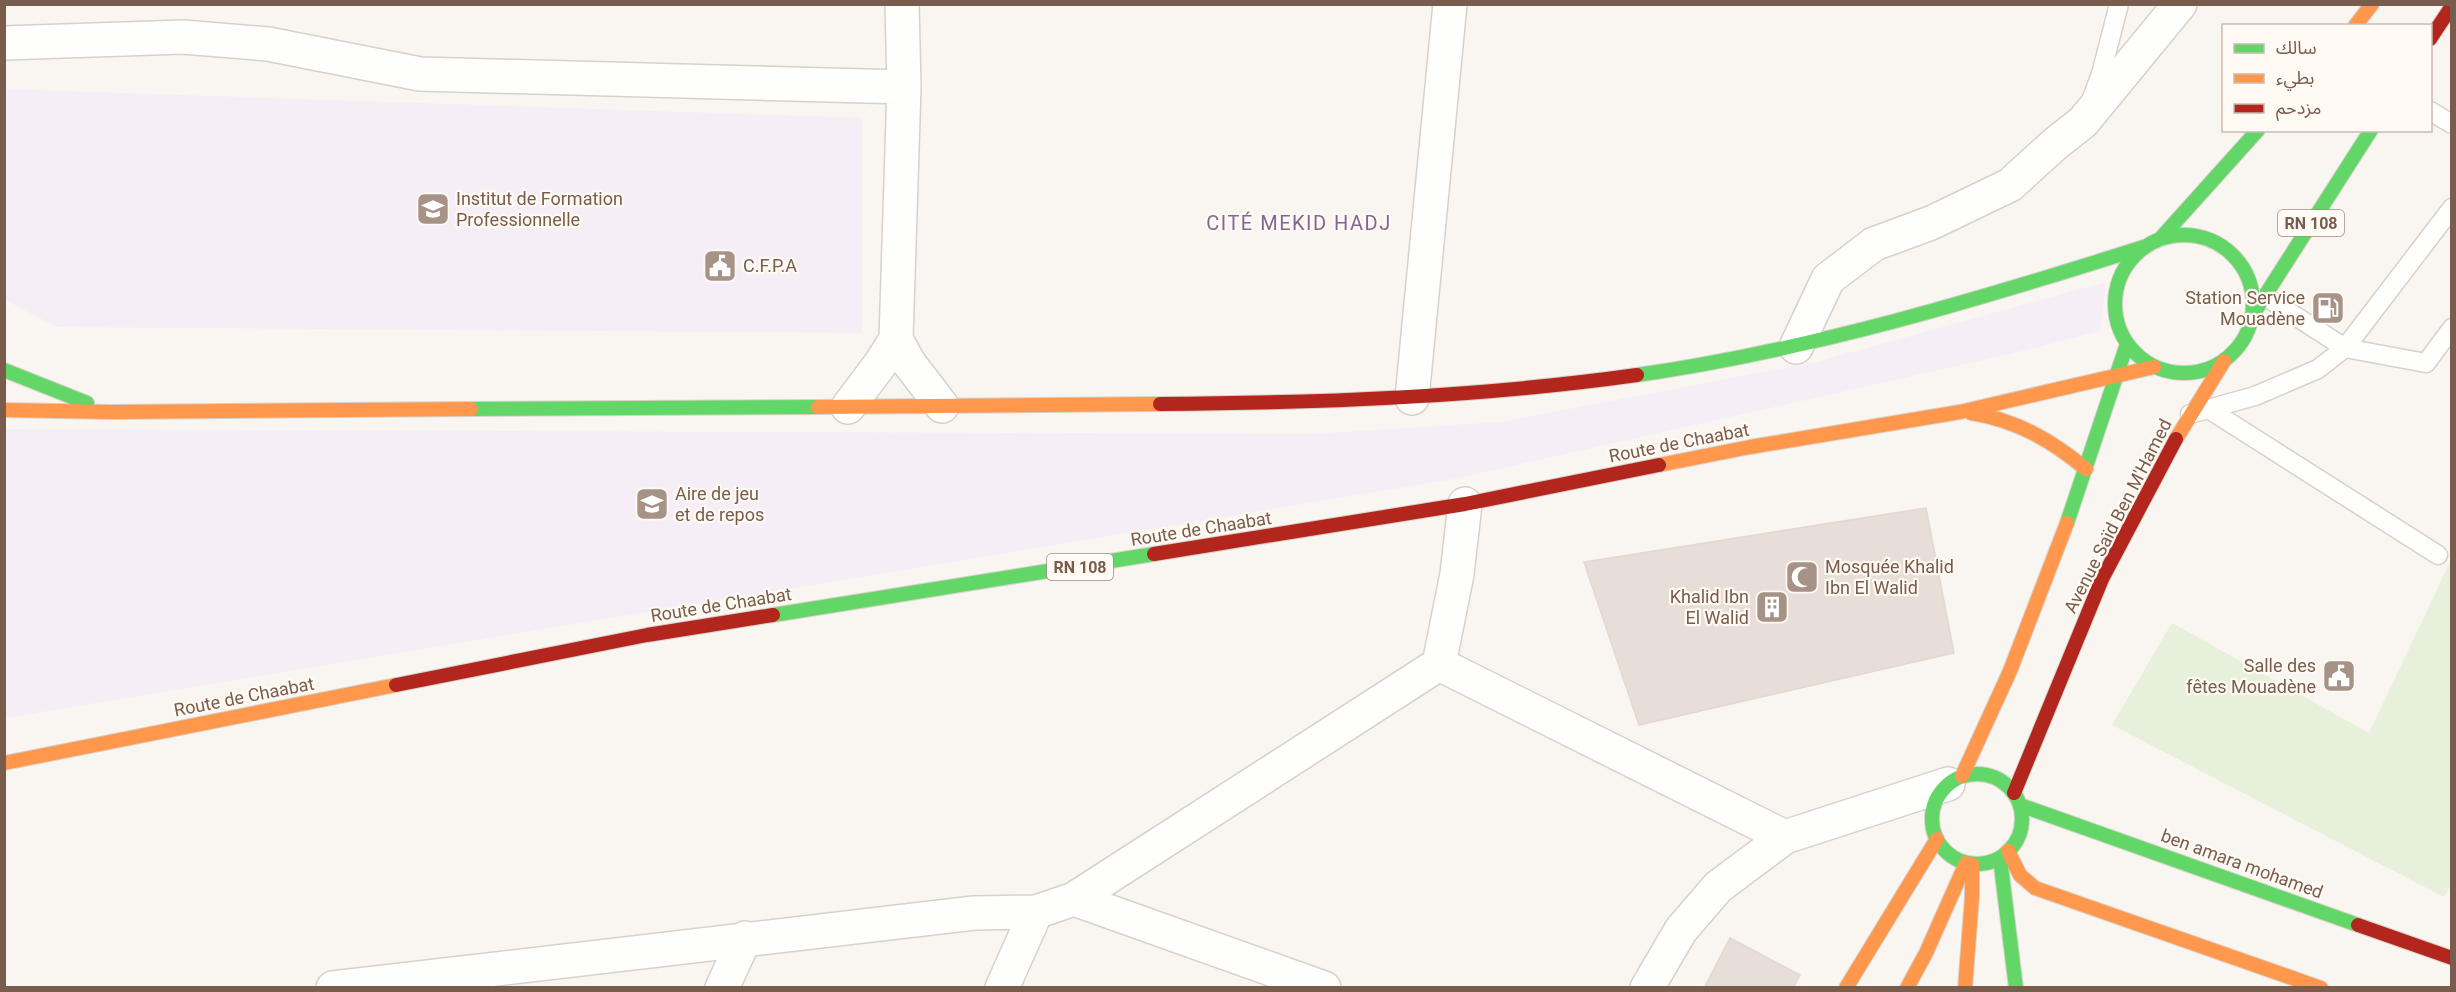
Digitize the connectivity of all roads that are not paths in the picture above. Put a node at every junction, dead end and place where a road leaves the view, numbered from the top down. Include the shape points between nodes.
1 (902, 4) edge
2 (1450, 4) edge
3 (2119, 4) edge
4 (2180, 4) edge
5 (2372, 4) edge
6 (2451, 6) edge
7 (2357, 24) edge
8 (2432, 36) edge
9 (4, 43) edge
10 (904, 87) junction
11 (2432, 112) edge
12 (2083, 122) junction
13 (2451, 124) edge
14 (2256, 132) edge
15 (2371, 132) edge
16 (2451, 208) edge
17 (2160, 239) junction
18 (2144, 247) junction
19 (2266, 297) junction
20 (2252, 316) junction
21 (2451, 328) edge
22 (896, 339) junction
23 (2127, 344) junction
24 (1796, 347) junction
25 (2345, 348) junction
26 (2224, 361) junction
27 (2154, 367) junction
28 (4, 370) edge
29 (2117, 375) junction
30 (1412, 398) junction
31 (942, 406) junction
32 (848, 407) junction
33 (4, 410) edge
34 (2210, 410) junction
35 (111, 412) junction
36 (1960, 412) junction
37 (2189, 415) junction
38 (2086, 469) junction
39 (1465, 504) junction
40 (2438, 555) dead end
41 (1439, 664) junction
42 (4, 763) edge
43 (1955, 780) junction
44 (2017, 799) junction
45 (1785, 837) junction
46 (1936, 839) junction
47 (2004, 854) junction
48 (1969, 863) junction
49 (1074, 899) junction
50 (1036, 912) junction
51 (745, 938) junction
52 (2451, 958) edge
53 (333, 987) edge
54 (722, 987) edge
55 (1002, 987) edge
56 (1324, 987) edge
57 (1647, 987) edge
58 (1846, 987) edge
59 (1907, 987) edge
60 (1965, 987) edge
61 (2016, 987) edge
62 (2321, 987) edge

1 - 10 street
2 - 30 street
3 - 12 lane via 2101,74
4 - 12 street
5 - 7 main road
6 - 8 main road
9 - 10 street via 183,37 268,44 420,74
10 - 22 street
11 - 13 lane
12 - 24 street via 2010,184 1931,223 1874,244 1828,279
14 - 17 main road
15 - 19 main road, RN 108
16 - 25 lane
17 - 18 main road
17 - 20 main road via 2196,236 2228,251 2241,264 2249,281
18 - 23 main road via 2120,275 2115,292 2118,328
18 - 24 main road via 1893,323
19 - 20 main road, RN 108
19 - 25 lane
20 - 26 main road via 2247,334
21 - 25 lane via 2426,363
22 - 31 street
22 - 32 street
23 - 27 main road
23 - 29 main road, Avenue Saïd Ben M'Hamed
24 - 30 main road via 1609,378
25 - 34 lane via 2318,369
26 - 27 main road via 2190,374
26 - 37 main road, Avenue Saïd Ben M'Hamed
27 - 29 main road, Route de Chaabat / RN 108
28 - 35 main road
29 - 36 main road, Route de Chaabat / RN 108
29 - 38 main road, Avenue Saïd Ben M'Hamed
30 - 31 main road
31 - 32 main road
32 - 35 main road
33 - 35 main road
34 - 37 lane
34 - 40 lane
36 - 38 main road via 2016,423 2065,450
36 - 39 main road, Route de Chaabat / RN 108 via 1750,447
37 - 44 main road, Avenue Saïd Ben M'Hamed via 2102,579
38 - 43 main road, Avenue Saïd Ben M'Hamed via 1999,697
39 - 41 street via 1457,574
39 - 42 main road, Route de Chaabat / RN 108 via 647,634
41 - 45 street
41 - 49 street
43 - 44 main road via 1976,773 1991,776 2004,783
43 - 45 street
43 - 46 main road via 1938,795 1932,809
44 - 47 main road via 2021,830
44 - 52 main road, ben amara mohamed
45 - 57 street via 1718,887 1681,930
46 - 48 main road via 1954,858
46 - 58 main road
47 - 48 main road via 1992,862
47 - 61 main road
47 - 62 main road via 2035,888
48 - 59 main road
48 - 60 main road via 1972,897
49 - 50 street
49 - 56 street
50 - 51 street via 974,913
50 - 55 street
51 - 53 street
51 - 54 street

